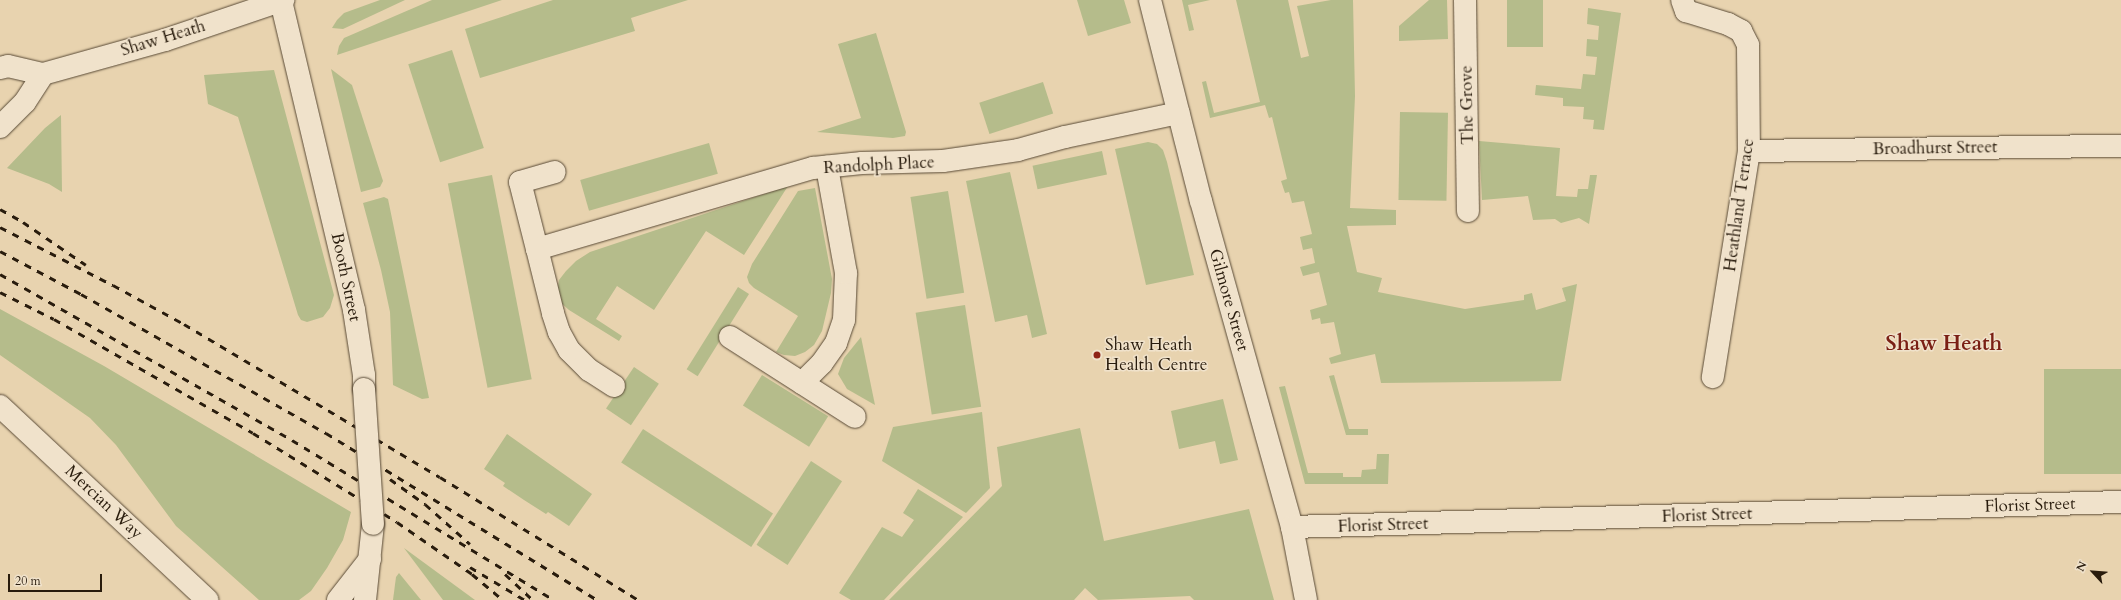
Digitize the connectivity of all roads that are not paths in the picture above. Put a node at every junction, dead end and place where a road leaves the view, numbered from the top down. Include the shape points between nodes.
1 (282, 0) edge
2 (1150, 0) edge
3 (1465, 0) edge
4 (1682, 0) edge
5 (0, 68) edge
6 (43, 74) junction
7 (1179, 113) junction
8 (0, 127) edge
9 (2121, 146) edge
10 (1749, 151) junction
11 (826, 167) junction
12 (555, 172) dead end
13 (1468, 211) dead end
14 (537, 249) junction
15 (730, 338) dead end
16 (1713, 377) dead end
17 (802, 383) junction
18 (614, 386) dead end
19 (0, 406) edge
20 (855, 418) dead end
21 (2121, 502) edge
22 (1292, 527) junction
23 (370, 559) junction
24 (207, 600) edge
25 (338, 600) edge
26 (365, 600) edge
27 (1306, 600) edge

1 - 6 street, Shaw Heath via 178,35
1 - 23 street, Booth Street, bridge via 354,310 364,375 373,524
2 - 7 street, Gilmore Street
3 - 13 street, The Grove
4 - 10 street, Heathland Terrace via 1686,11 1728,24 1741,31 1748,45
5 - 6 street, Shaw Heath via 8,66
6 - 8 street via 25,102
7 - 11 street, Randolph Place via 1065,137 1018,150 943,161 862,163
7 - 22 street, Gilmore Street
9 - 10 street, Broadhurst Street
10 - 16 street, Heathland Terrace
11 - 14 street, Randolph Place via 807,170
11 - 17 street via 846,273 844,320 836,343 822,363
12 - 14 street via 520,182
14 - 18 street via 559,332 569,350 589,370
15 - 17 street
17 - 20 street
19 - 24 street, Mercian Way
21 - 22 street, Florist Street
22 - 27 street, Gilmore Street
23 - 25 street
23 - 26 street, Booth Street

